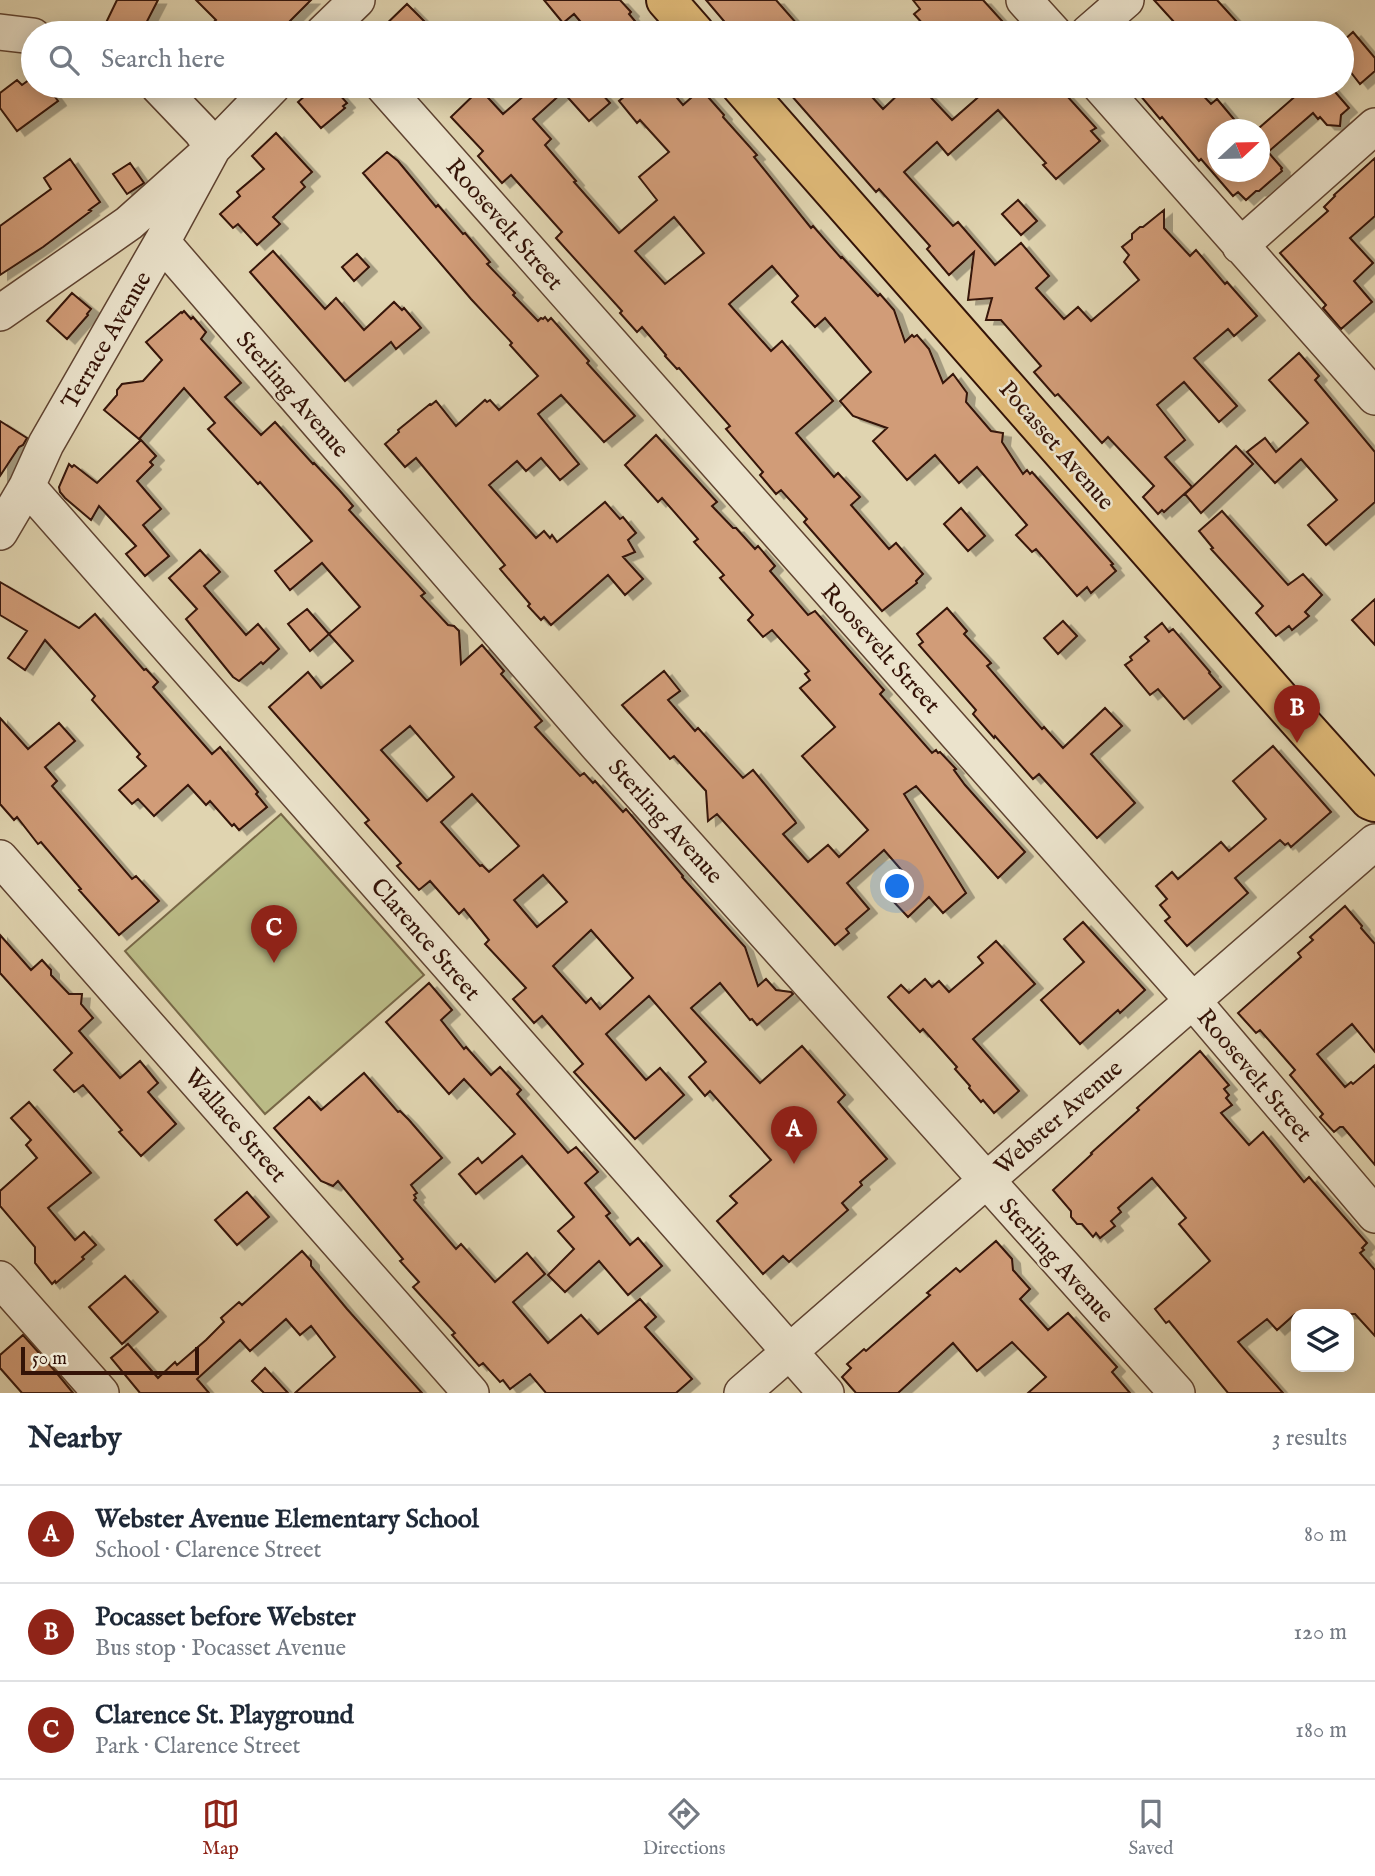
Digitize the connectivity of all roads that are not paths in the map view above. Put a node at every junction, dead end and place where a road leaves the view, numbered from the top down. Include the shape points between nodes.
1 (357, 0) edge
2 (666, 0) edge
3 (1024, 0) edge
4 (1126, 0) edge
5 (339, 21) edge
6 (684, 21) edge
7 (1043, 21) edge
8 (1102, 21) edge
9 (0, 33) edge
10 (21, 35) edge
11 (169, 98) edge
12 (261, 98) edge
13 (394, 98) edge
14 (752, 98) edge
15 (1110, 98) edge
16 (1375, 126) edge
17 (213, 148) junction
18 (162, 242) junction
19 (1240, 246) junction
20 (0, 313) edge
21 (1375, 397) edge
22 (27, 486) junction
23 (0, 532) edge
24 (1375, 802) edge
25 (1375, 842) edge
26 (0, 858) edge
27 (1193, 1001) junction
28 (986, 1180) junction
29 (1375, 1215) edge
30 (0, 1279) edge
31 (789, 1351) junction
32 (101, 1393) edge
33 (471, 1393) edge
34 (742, 1393) edge
35 (826, 1393) edge
36 (1177, 1393) edge

1 - 5 street
2 - 6 main road
3 - 7 street
4 - 8 street
9 - 10 street
11 - 17 street
12 - 17 street
13 - 27 street, Roosevelt Street
14 - 24 main road, Pocasset Avenue
15 - 19 street
16 - 19 street
17 - 18 street, Terrace Avenue
17 - 20 street via 129,223
18 - 22 street, Terrace Avenue via 46,444
18 - 28 street, Sterling Avenue via 598,746
19 - 21 street
22 - 23 street, Terrace Avenue
22 - 31 street, Clarence Street
25 - 27 street, Webster Avenue
26 - 33 street, Wallace Street
27 - 28 street, Webster Avenue
27 - 29 street, Roosevelt Street
28 - 31 street, Webster Avenue
28 - 36 street, Sterling Avenue
30 - 32 street
31 - 34 street, Webster Avenue
31 - 35 street, Clarence Street

